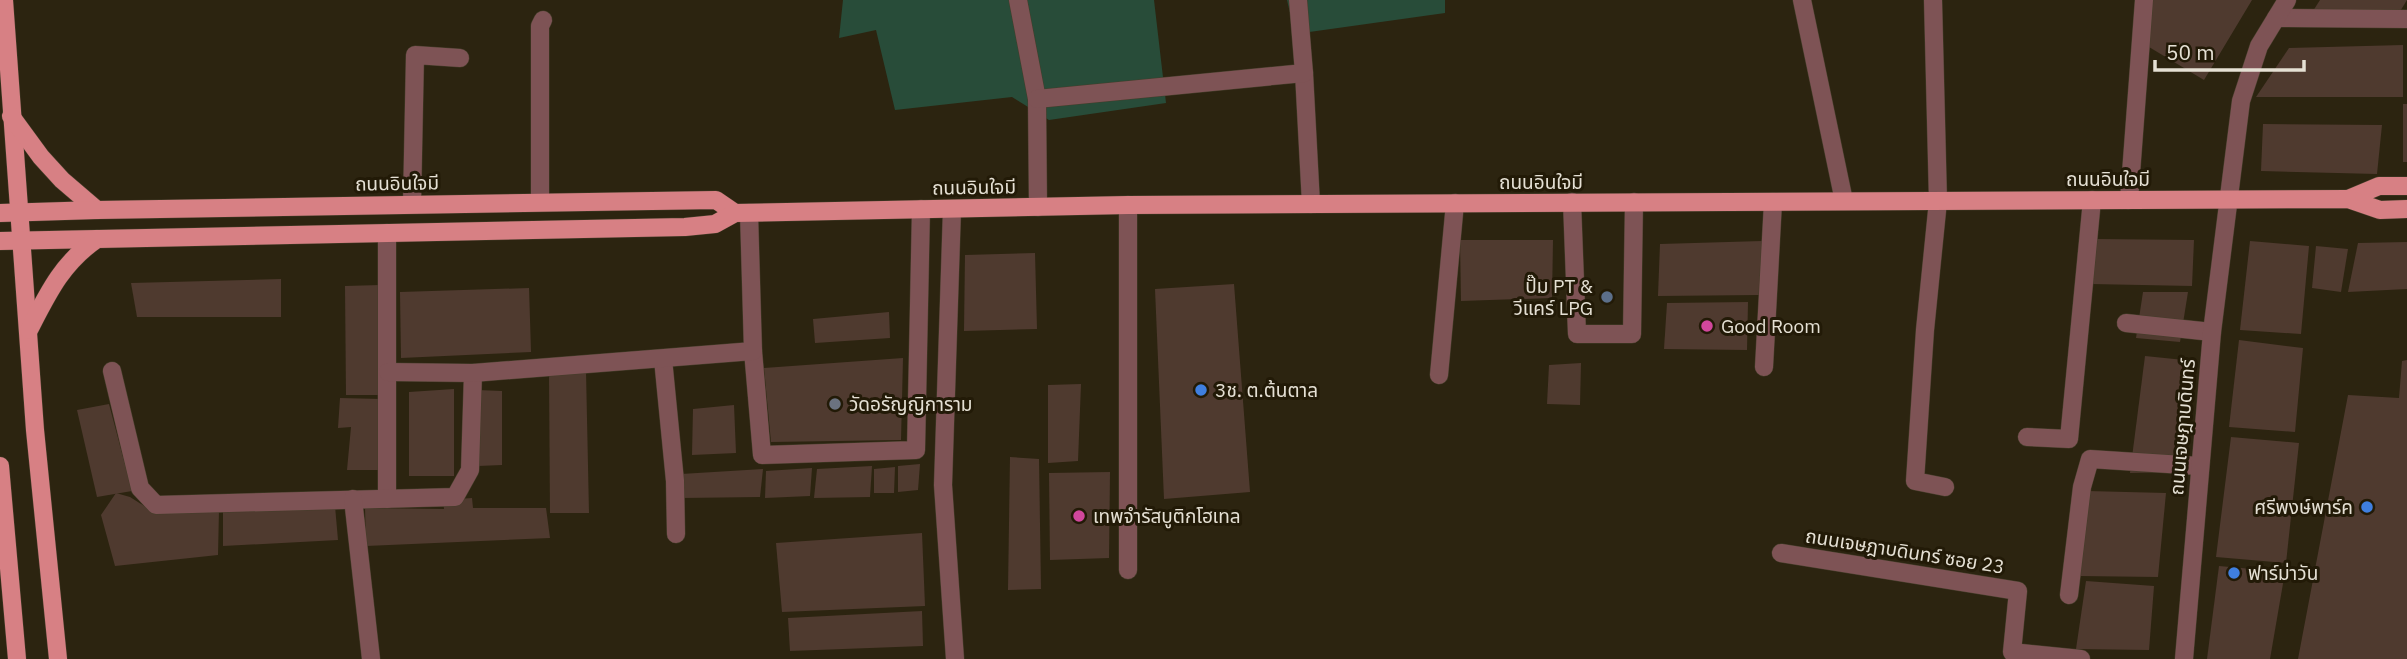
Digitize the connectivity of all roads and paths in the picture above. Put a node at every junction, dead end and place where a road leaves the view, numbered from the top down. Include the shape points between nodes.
1 (4, 0) edge
2 (1017, 0) edge
3 (1298, 0) edge
4 (1802, 0) edge
5 (1933, 0) edge
6 (2144, 0) edge
7 (2287, 0) edge
8 (2276, 18) junction
9 (2407, 19) edge
10 (543, 20) dead end
11 (460, 58) dead end
12 (1304, 73) junction
13 (1037, 99) junction
14 (11, 116) junction
15 (2407, 186) edge
16 (2228, 199) junction
17 (2348, 199) junction
18 (2092, 200) junction
19 (2129, 200) junction
20 (540, 201) junction
21 (1844, 201) junction
22 (1938, 201) junction
23 (1572, 202) junction
24 (1630, 202) junction
25 (1773, 202) junction
26 (1455, 203) junction
27 (412, 204) junction
28 (1311, 204) junction
29 (1128, 205) junction
30 (1038, 207) junction
31 (920, 209) junction
32 (952, 209) junction
33 (2407, 209) edge
34 (97, 210) junction
35 (19, 212) junction
36 (0, 213) edge
37 (742, 213) junction
38 (387, 233) junction
39 (97, 239) junction
40 (21, 240) junction
41 (0, 241) edge
42 (2126, 323) dead end
43 (29, 330) junction
44 (2212, 332) junction
45 (753, 351) junction
46 (663, 359) junction
47 (1764, 367) dead end
48 (112, 370) dead end
49 (388, 372) junction
50 (473, 373) junction
51 (1439, 375) dead end
52 (2027, 438) dead end
53 (0, 466) edge
54 (2199, 466) junction
55 (1945, 487) dead end
56 (353, 499) junction
57 (387, 499) junction
58 (676, 534) dead end
59 (1781, 552) dead end
60 (1128, 570) dead end
61 (2069, 594) dead end
62 (17, 659) edge
63 (58, 659) edge
64 (371, 659) edge
65 (955, 659) edge
66 (2081, 659) edge
67 (2184, 659) edge

1 - 14 main road
2 - 13 street
3 - 12 street
4 - 21 street
5 - 22 street
6 - 19 street
7 - 8 street, ถนนเจษฎาบดินทร์
8 - 9 street
8 - 16 street, ถนนเจษฎาบดินทร์ via 2259,46 2241,101
10 - 20 street
11 - 27 street via 415,55
12 - 13 street
12 - 28 street
13 - 30 street
14 - 34 main road via 62,180
14 - 35 main road
15 - 17 main road, ถนนอินใจมี via 2379,186
16 - 17 main road, ถนนอินใจมี
16 - 19 main road, ถนนอินใจมี
16 - 44 street, ถนนเจษฎาบดินทร์
17 - 33 main road, ถนนอินใจมี via 2380,209
18 - 19 main road, ถนนอินใจมี
18 - 22 main road, ถนนอินใจมี
18 - 52 street via 2069,439
20 - 27 main road, ถนนอินใจมี
20 - 37 main road, ถนนอินใจมี via 716,200
21 - 22 main road, ถนนอินใจมี
21 - 25 main road, ถนนอินใจมี
22 - 55 street via 1915,481
23 - 24 main road, ถนนอินใจมี
23 - 24 street via 1577,334 1633,334
23 - 26 main road, ถนนอินใจมี
24 - 25 main road, ถนนอินใจมี
25 - 47 street
26 - 28 main road, ถนนอินใจมี
26 - 51 street
27 - 34 main road, ถนนอินใจมี
28 - 29 main road, ถนนอินใจมี
29 - 30 main road, ถนนอินใจมี
29 - 60 street
30 - 32 main road, ถนนอินใจมี
31 - 32 main road, ถนนอินใจมี
31 - 37 main road, ถนนอินใจมี
31 - 45 street via 916,450 762,455
32 - 65 street via 943,485
34 - 35 main road, ถนนอินใจมี
35 - 36 main road, ถนนอินใจมี
35 - 40 main road
37 - 38 main road, ถนนอินใจมี via 715,224 685,227
37 - 45 street
38 - 39 main road, ถนนอินใจมี
38 - 49 street
39 - 40 main road, ถนนอินใจมี
39 - 43 main road via 68,263
40 - 41 main road, ถนนอินใจมี
40 - 43 main road
42 - 44 street
43 - 63 main road
44 - 54 street, ถนนเจษฎาบดินทร์
45 - 46 street
46 - 50 street
46 - 58 street
48 - 56 street via 140,488 156,505
49 - 50 street
49 - 57 street
50 - 57 street via 470,470 455,497
53 - 62 main road
54 - 61 street via 2090,460 2082,487
54 - 67 street, ถนนเจษฎาบดินทร์
56 - 57 street
56 - 64 street
59 - 66 street, ถนนเจษฎาบดินทร์ ซอย 23 via 2018,591 2012,652

